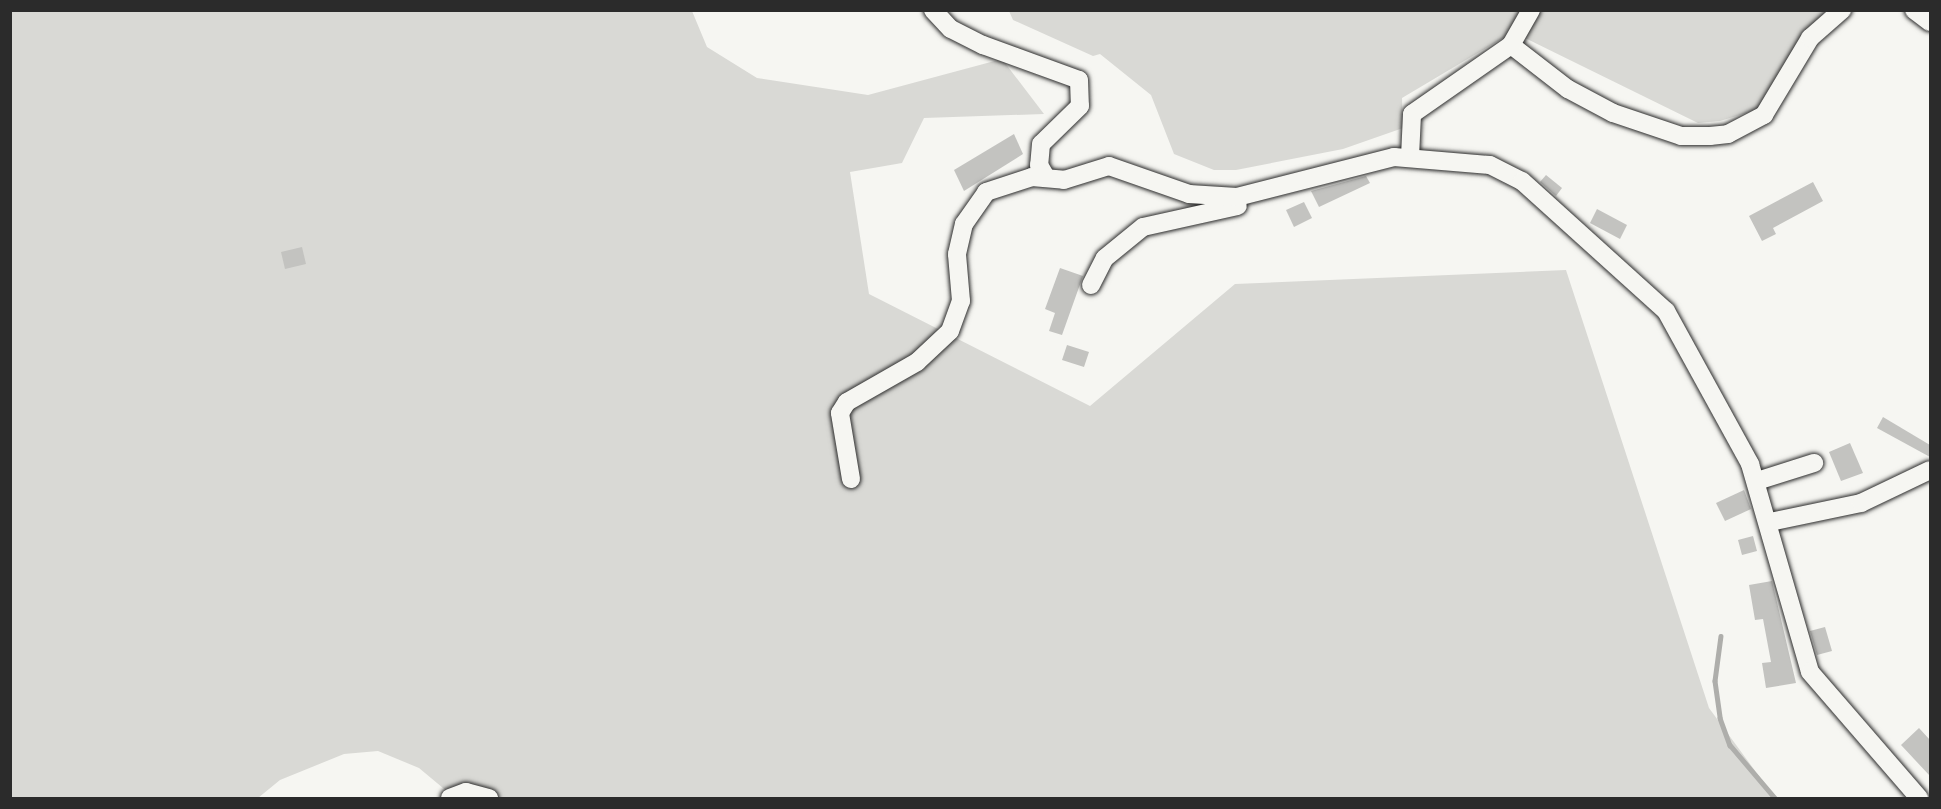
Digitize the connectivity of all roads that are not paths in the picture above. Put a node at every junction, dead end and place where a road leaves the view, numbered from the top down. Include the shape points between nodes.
1 (933, 10) edge
2 (1531, 10) edge
3 (1842, 10) edge
4 (1914, 10) edge
5 (1930, 22) edge
6 (1511, 45) junction
7 (1410, 157) junction
8 (1046, 177) junction
9 (1242, 196) junction
10 (1091, 285) dead end
11 (1815, 464) dead end
12 (1930, 470) edge
13 (851, 479) dead end
14 (1757, 481) junction
15 (1770, 522) junction
16 (450, 798) edge
17 (489, 798) edge
18 (1919, 798) edge

1 - 8 street via 951,29 983,45 1079,80 1083,100 1050,129 1038,151
2 - 6 street
3 - 6 street via 1810,38 1764,115 1728,134 1710,136 1681,136 1613,113 1568,89
4 - 5 street
6 - 7 street via 1412,114
7 - 9 street via 1338,167
7 - 14 street via 1476,160 1504,169 1649,294 1674,324
8 - 9 street via 1072,178 1092,169 1116,167 1189,194
8 - 13 street via 999,186 973,205 957,254 961,301 950,331 917,362 847,402 840,413
9 - 10 street via 1236,207 1202,210 1143,227 1106,258
11 - 14 street
12 - 15 street via 1861,503
14 - 15 street
15 - 18 street via 1819,688
16 - 17 street via 466,792

